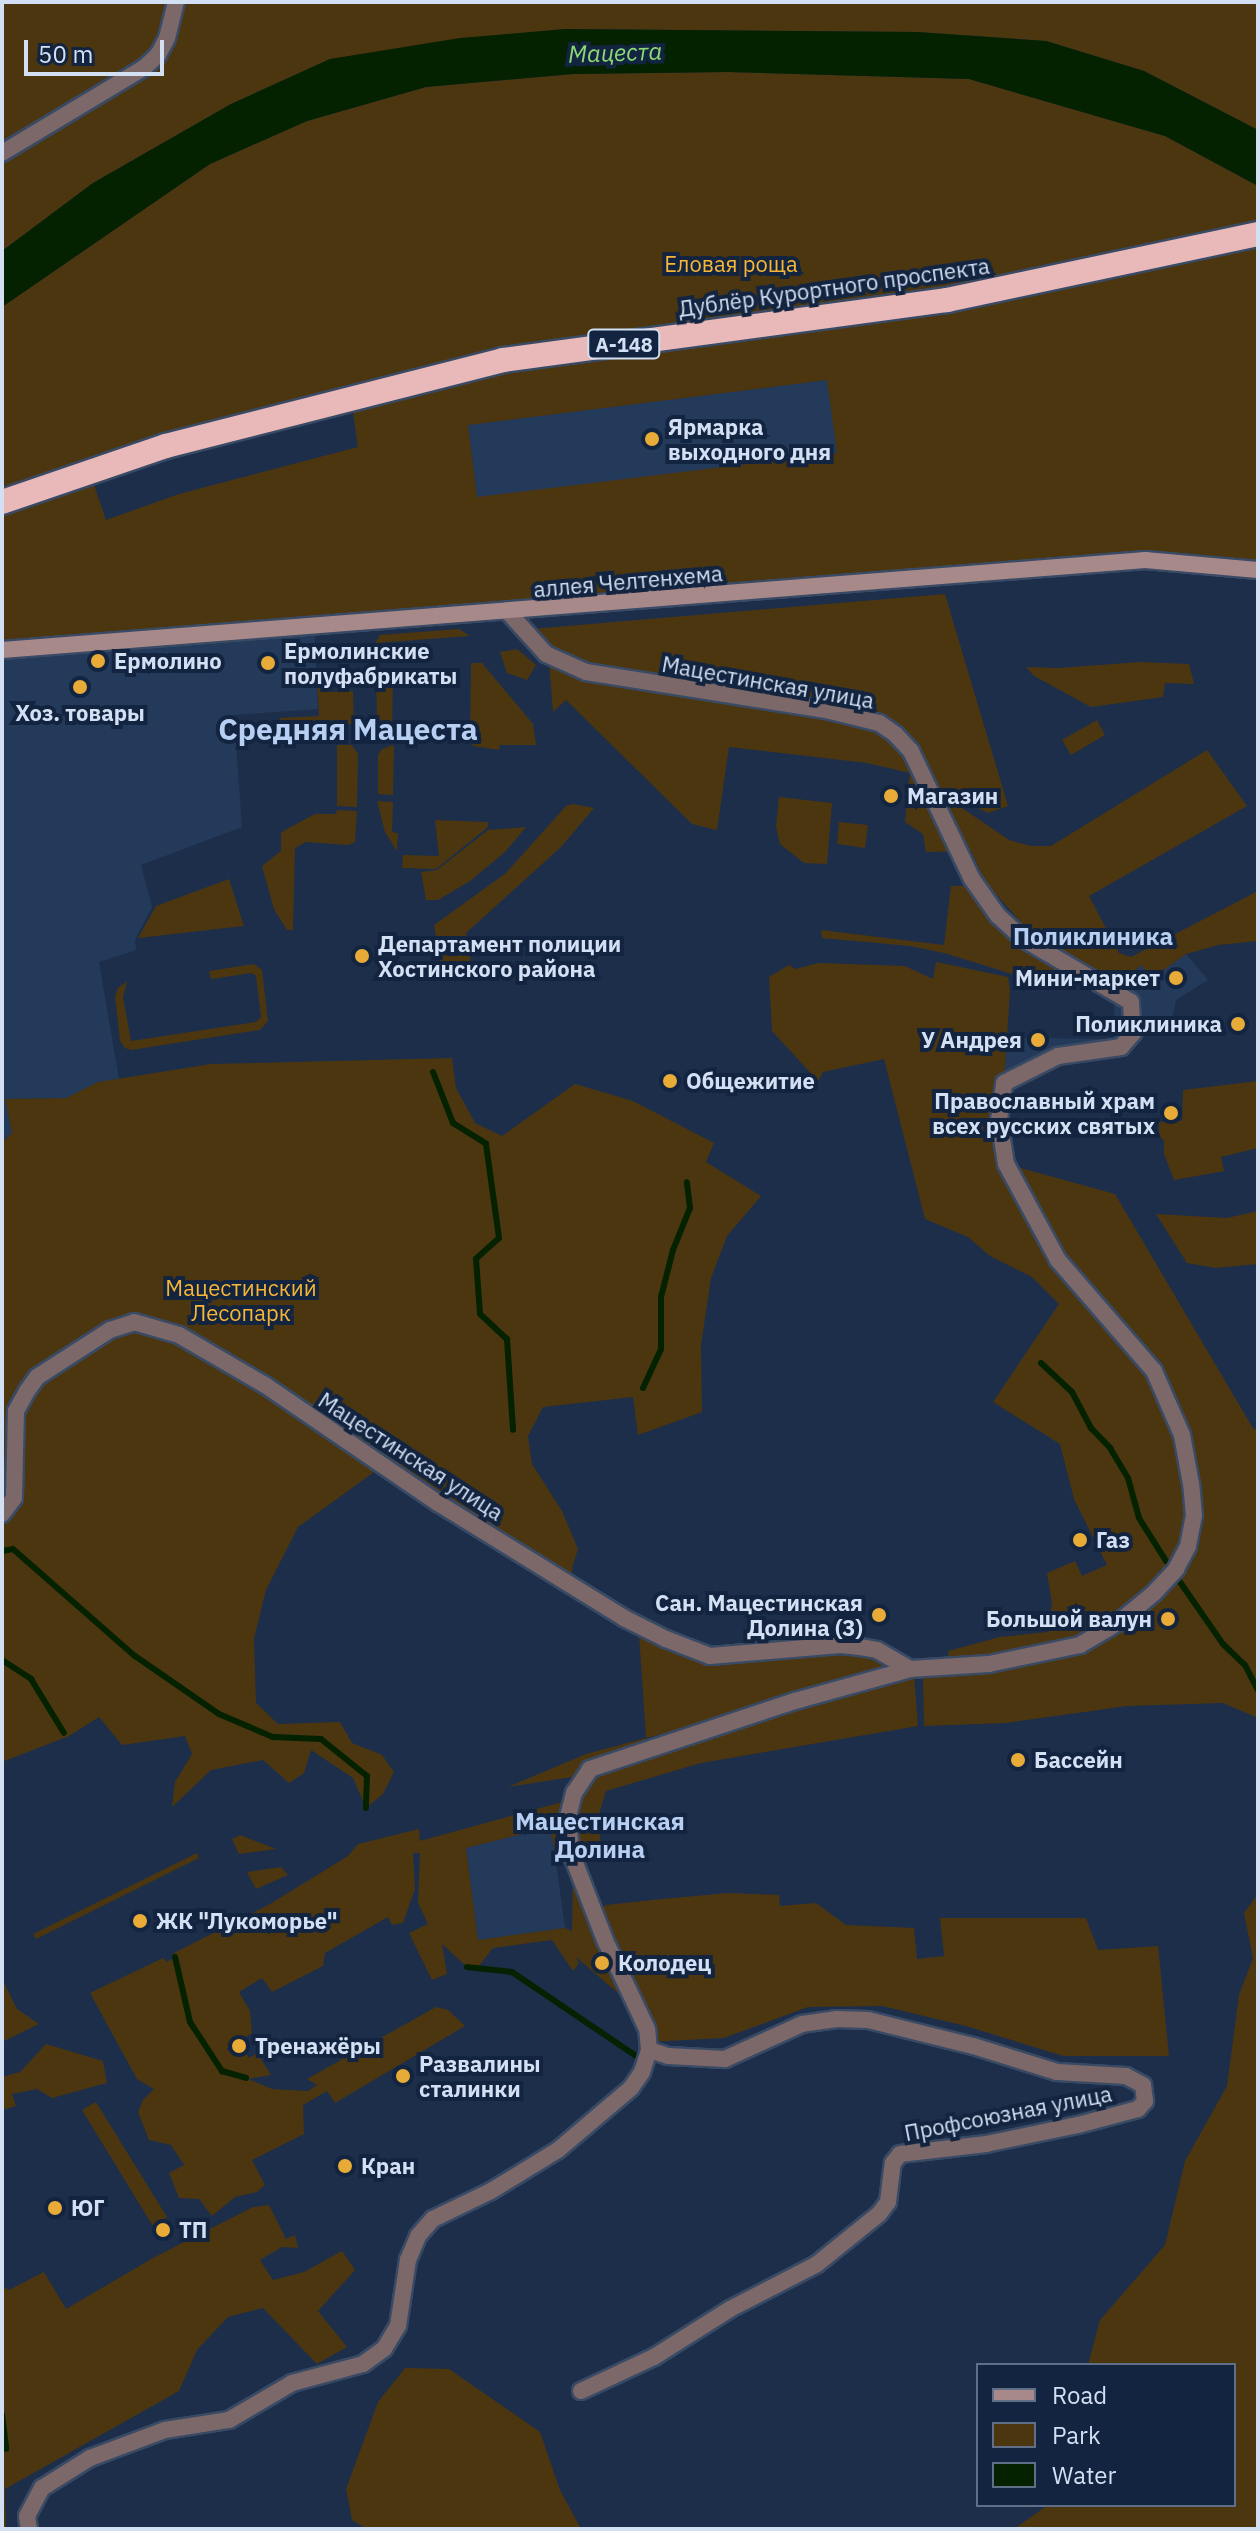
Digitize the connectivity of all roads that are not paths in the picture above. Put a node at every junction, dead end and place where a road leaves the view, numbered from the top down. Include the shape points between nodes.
1 (176, 2) edge
2 (2, 153) edge
3 (1258, 234) edge
4 (2, 502) edge
5 (1258, 570) edge
6 (509, 613) junction
7 (2, 650) edge
8 (2, 1514) edge
9 (910, 1669) junction
10 (649, 2050) junction
11 (581, 2391) dead end
12 (29, 2529) edge

1 - 2 street via 167,38 145,67
3 - 4 highway, Дублёр Курортного проспекта / А-148 via 947,300 503,360 166,446
5 - 6 main road, аллея Челтенхема via 1145,560
6 - 7 main road, аллея Челтенхема
6 - 9 street, Мацестинская улица via 546,654 586,672 879,723 911,751 972,879 998,916 1022,938 1131,1002 1133,1033 1121,1047 1058,1056 1004,1083 999,1120 1006,1164 1058,1260 1154,1371 1182,1435 1194,1516 1188,1546 1154,1593 1080,1645 976,1665
8 - 9 street, Мацестинская улица via 14,1498 16,1411 27,1391 37,1377 110,1330 134,1322 179,1335 265,1385 438,1503 666,1639 710,1656 860,1647 877,1650
9 - 10 street, Мацестинская улица via 590,1769 574,1793 567,1821 573,1858 647,2029
10 - 11 street, Профсоюзная улица via 681,2058 725,2059 802,2024 868,2020 1057,2072 1126,2076 1143,2085 1145,2101 1138,2109 1078,2125 900,2154 893,2163 888,2202 879,2214 817,2264 730,2309 654,2357
10 - 12 street via 631,2088 558,2150 433,2219 408,2260 398,2326 384,2349 363,2364 292,2383 229,2420 165,2430 90,2458 42,2488 27,2516

